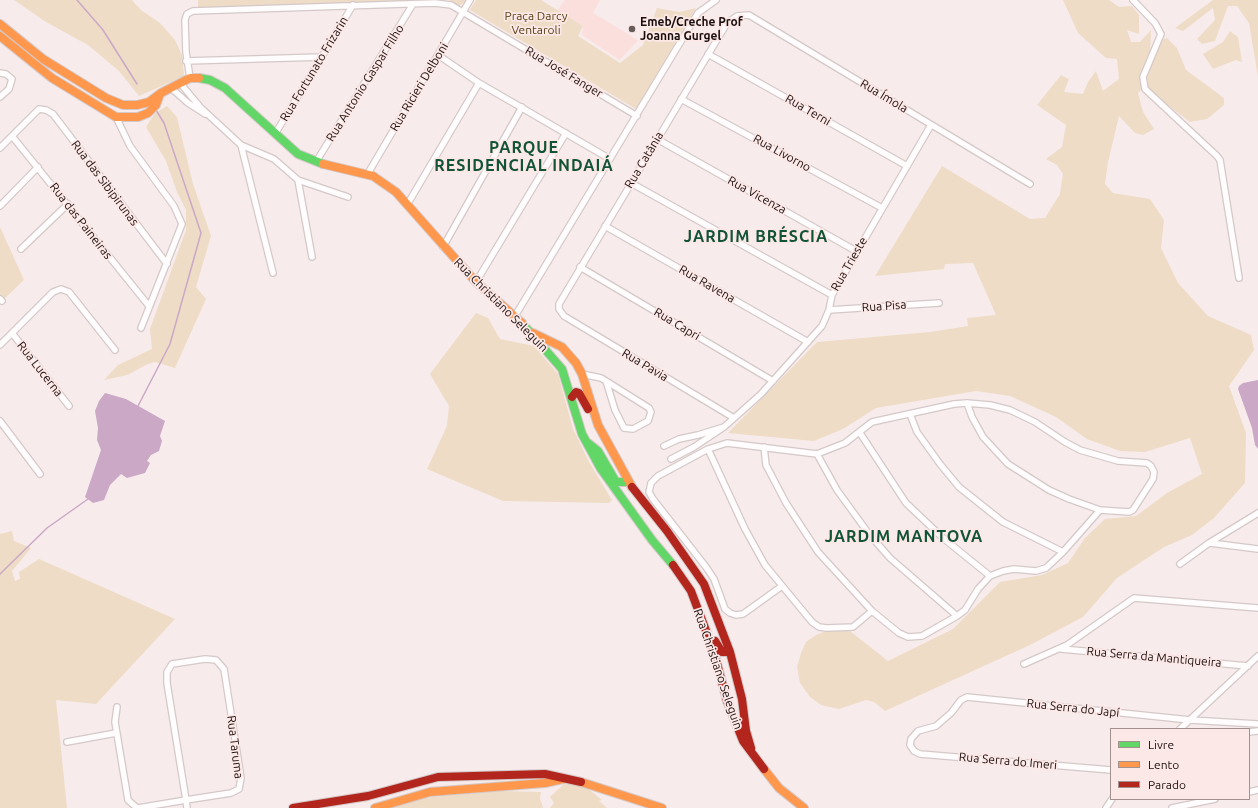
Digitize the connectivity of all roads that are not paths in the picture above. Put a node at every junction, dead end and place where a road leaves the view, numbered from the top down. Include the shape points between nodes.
1 (470, 0) edge
2 (716, 0) edge
3 (1133, 0) edge
4 (413, 4) junction
5 (353, 5) junction
6 (463, 12) junction
7 (737, 16) joint
8 (0, 24) edge
9 (0, 36) edge
10 (708, 54) junction
11 (438, 55) junction
12 (322, 57) junction
13 (186, 62) junction
14 (0, 73) edge
15 (190, 78) junction
16 (180, 83) junction
17 (479, 83) junction
18 (171, 88) junction
19 (161, 93) junction
20 (0, 97) edge
21 (681, 99) junction
22 (145, 103) junction
23 (522, 108) junction
24 (148, 113) junction
25 (637, 116) junction
26 (116, 117) junction
27 (214, 118) junction
28 (931, 124) junction
29 (566, 133) junction
30 (275, 134) junction
31 (12, 136) junction
32 (657, 139) junction
33 (241, 145) junction
34 (0, 148) edge
35 (610, 159) junction
36 (316, 162) junction
37 (907, 166) junction
38 (38, 167) junction
39 (367, 175) junction
40 (298, 180) junction
41 (631, 183) junction
42 (1030, 184) dead end
43 (348, 197) dead end
44 (68, 204) junction
45 (407, 205) junction
46 (0, 206) edge
47 (882, 208) junction
48 (605, 226) junction
49 (443, 247) junction
50 (21, 250) dead end
51 (856, 251) junction
52 (312, 257) dead end
53 (167, 264) junction
54 (580, 267) junction
55 (273, 273) dead end
56 (1239, 278) dead end
57 (476, 282) junction
58 (832, 295) junction
59 (939, 302) dead end
60 (149, 306) junction
61 (559, 309) joint
62 (829, 310) junction
63 (515, 316) junction
64 (141, 328) dead end
65 (531, 332) junction
66 (12, 333) junction
67 (808, 342) junction
68 (0, 345) edge
69 (115, 350) dead end
70 (582, 374) junction
71 (606, 381) junction
72 (773, 381) junction
73 (619, 389) junction
74 (572, 396) junction
75 (612, 400) junction
76 (967, 403) junction
77 (69, 406) dead end
78 (592, 411) junction
79 (910, 414) junction
80 (734, 418) junction
81 (0, 421) edge
82 (724, 427) junction
83 (860, 433) junction
84 (586, 441) junction
85 (664, 446) dead end
86 (764, 447) junction
87 (708, 449) junction
88 (817, 454) junction
89 (671, 459) dead end
90 (40, 474) dead end
91 (628, 482) junction
92 (1100, 510) junction
93 (1258, 513) edge
94 (1209, 542) junction
95 (1258, 549) edge
96 (1063, 552) junction
97 (1180, 564) dead end
98 (990, 576) junction
99 (782, 586) junction
100 (1258, 608) edge
101 (872, 611) junction
102 (700, 614) junction
103 (717, 615) junction
104 (957, 616) junction
105 (708, 633) junction
106 (1060, 649) junction
107 (730, 652) junction
108 (1258, 656) edge
109 (1024, 664) dead end
110 (1248, 666) junction
111 (117, 707) dead end
112 (1190, 720) junction
113 (1258, 724) edge
114 (1181, 728) edge
115 (116, 733) junction
116 (67, 742) dead end
117 (910, 745) joint
118 (752, 755) junction
119 (1110, 770) edge
120 (567, 778) junction
121 (186, 800) junction
122 (1210, 800) edge
123 (137, 808) edge
124 (187, 808) edge
125 (293, 808) edge
126 (375, 808) edge
127 (662, 808) edge
128 (804, 808) edge
129 (1172, 808) edge

1 - 6 street, Rua Ricieri Delboni
2 - 25 street via 698,13
3 - 56 street via 1155,23 1160,34 1144,77 1146,89 1220,160
4 - 5 street, Rua José Fanger
4 - 6 street, Rua José Fanger via 451,5
4 - 36 street, Rua Antonio Gaspar Filho
5 - 12 street, Rua Fortunato Frizarin
5 - 13 street, Rua José Fanger via 193,11 187,14 185,20
6 - 11 street, Rua Ricieri Delboni
6 - 25 street, Rua José Fanger
7 - 10 street, Rua Catânia via 727,22
7 - 28 street, Rua Ímola via 749,14
8 - 22 main road via 43,59 106,98 123,105
9 - 26 main road via 52,78
10 - 21 street, Rua Catânia
10 - 37 street, Rua Terni
11 - 17 street
11 - 39 street, Rua Ricieri Delboni
12 - 13 street
12 - 30 street, Rua Fortunato Frizarin
13 - 15 street
14 - 20 street via 12,79 9,89
15 - 16 main road
15 - 30 main road, Rua Christiano Seleguin via 203,78 219,84
16 - 18 main road
16 - 27 street via 201,108
17 - 23 street
17 - 45 street
18 - 19 main road
18 - 27 street via 198,111
19 - 22 main road
19 - 24 main road via 156,105
21 - 32 street, Rua Catânia
21 - 47 street, Rua Livorno
22 - 24 main road
23 - 29 street
23 - 49 street
24 - 26 main road via 138,117
25 - 35 street
26 - 53 street via 130,146 174,206 182,224
27 - 33 street
28 - 37 street, Rua Trieste
28 - 42 street, Rua Ímola
29 - 35 street
29 - 57 street
30 - 36 main road, Rua Christiano Seleguin via 298,154
31 - 34 street
31 - 38 street, Rua das Paineiras
31 - 53 street, Rua das Sibipirunas via 39,109 53,114
32 - 41 street, Rua Catânia
32 - 51 street, Rua Vicenza
33 - 40 street via 274,159
33 - 55 street
35 - 63 street
36 - 39 main road, Rua Christiano Seleguin
37 - 47 street, Rua Trieste
38 - 44 street, Rua das Paineiras
38 - 46 street
39 - 45 main road, Rua Christiano Seleguin via 383,183
40 - 43 street
40 - 52 street
41 - 48 street, Rua Catânia
41 - 58 street
44 - 50 street
44 - 60 street, Rua das Paineiras
45 - 49 main road, Rua Christiano Seleguin
47 - 51 street, Rua Trieste
48 - 54 street, Rua Catânia
48 - 67 street, Rua Ravena
49 - 57 main road, Rua Christiano Seleguin
51 - 58 street, Rua Trieste
53 - 60 street
54 - 61 street, Rua Catânia via 559,304
54 - 72 street, Rua Capri
57 - 63 main road, Rua Christiano Seleguin
58 - 62 street, Rua Trieste
59 - 62 street, Rua Pisa
60 - 64 street
61 - 80 street, Rua Pavia via 564,316
62 - 67 street, Rua Trieste via 822,326
63 - 65 main road, Rua Christiano Seleguin
65 - 70 main road via 562,348
65 - 74 main road, Rua Christiano Seleguin via 562,369
66 - 68 street
66 - 69 street via 53,292 61,289 69,292
66 - 77 street, Rua Lucerna
67 - 72 street, Rua Trieste
70 - 71 street
70 - 78 main road
71 - 73 street
71 - 75 street
72 - 80 street, Rua Trieste
73 - 75 street
73 - 75 street via 649,408 651,417 633,429 624,428
74 - 78 main road via 576,392 579,393 588,409
74 - 84 main road, Rua Christiano Seleguin
76 - 79 street
76 - 92 street via 983,437 1008,464 1049,490
76 - 92 street via 1010,410 1080,450 1118,461 1147,463 1151,466 1154,472 1153,479 1133,510
78 - 91 main road
79 - 83 street via 872,422
79 - 96 street via 917,432 959,487 1003,522
80 - 82 street, Rua Trieste
81 - 90 street
82 - 85 street, Rua Trieste via 679,439
82 - 89 street, Rua Trieste
83 - 88 street via 845,443
83 - 98 street via 906,503 942,538
84 - 91 main road via 598,451 616,482
84 - 102 main road, Rua Christiano Seleguin via 607,479 683,578
86 - 87 street via 727,443
86 - 88 street
86 - 101 street via 766,465 786,503 818,552
87 - 99 street via 745,529 765,564
87 - 99 street via 658,476 651,483 649,492 706,567 730,613 743,614
88 - 104 street via 837,490 869,534 890,558
91 - 103 main road via 693,566
92 - 96 street
93 - 94 street
94 - 95 street
94 - 97 street
96 - 98 street via 1046,568 1036,571 1008,570
98 - 104 street via 965,610
99 - 101 street via 812,622 819,626 856,627
100 - 106 street via 1134,598 1094,628
101 - 104 street via 899,633 914,638
102 - 103 main road
102 - 105 main road, Rua Christiano Seleguin
103 - 107 main road
105 - 107 main road via 722,652
105 - 118 main road, Rua Christiano Seleguin via 732,716 742,740
106 - 109 street
106 - 110 street, Rua Serra da Mantiqueira
107 - 118 main road
108 - 110 street
110 - 112 street
111 - 115 street, Rua Taruma
112 - 113 street, Rua Serra do Japí
112 - 114 street
112 - 117 street, Rua Serra do Japí via 966,697 936,726 913,734
115 - 116 street
115 - 123 street, Rua Taruma via 128,800
117 - 119 street, Rua Serra do Imeri via 920,754
118 - 128 main road, Rua Christiano Seleguin via 779,788
120 - 125 main road via 545,774 438,777 368,796
120 - 126 main road via 430,792
120 - 127 main road
121 - 121 street, Rua Taruma via 231,793 239,789 241,778 224,669 216,660 172,664 167,672
121 - 123 street, Rua Taruma
121 - 124 street
122 - 129 street

